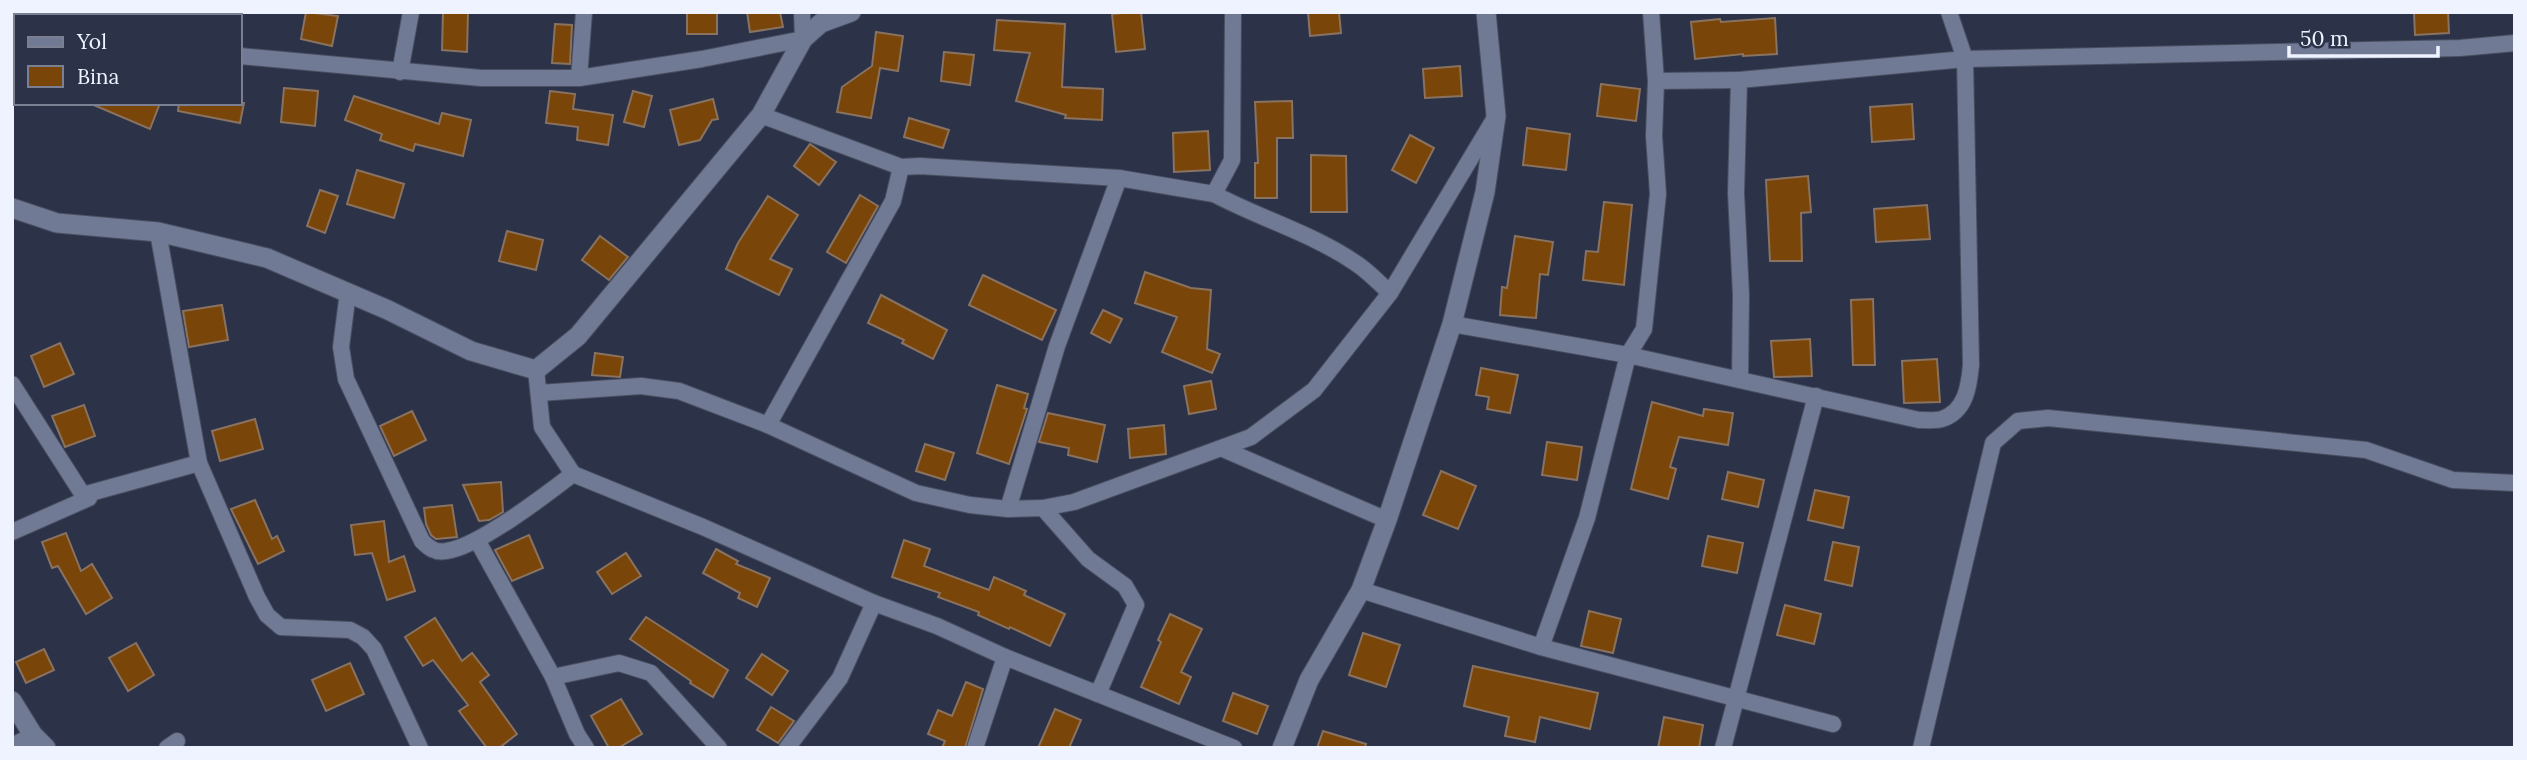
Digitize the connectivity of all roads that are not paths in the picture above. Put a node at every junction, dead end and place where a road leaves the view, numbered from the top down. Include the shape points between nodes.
1 (411, 12) edge
2 (584, 12) edge
3 (802, 12) edge
4 (851, 12) edge
5 (1233, 12) edge
6 (1486, 12) edge
7 (1651, 12) edge
8 (1949, 12) edge
9 (803, 39) junction
10 (2515, 43) edge
11 (242, 56) edge
12 (1965, 59) junction
13 (400, 72) junction
14 (579, 78) junction
15 (1739, 80) junction
16 (1656, 81) junction
17 (761, 115) junction
18 (1496, 116) junction
19 (901, 167) junction
20 (1119, 178) junction
21 (1214, 194) junction
22 (12, 208) edge
23 (158, 232) junction
24 (348, 292) junction
25 (1390, 293) junction
26 (1452, 324) junction
27 (1628, 355) junction
28 (536, 370) junction
29 (1740, 380) junction
30 (12, 384) edge
31 (540, 393) junction
32 (1816, 396) junction
33 (768, 425) junction
34 (1223, 449) junction
35 (199, 463) junction
36 (573, 474) junction
37 (2515, 483) edge
38 (83, 495) junction
39 (1043, 508) junction
40 (1009, 509) junction
41 (1387, 520) junction
42 (12, 531) edge
43 (477, 540) junction
44 (1360, 590) junction
45 (874, 603) junction
46 (1541, 647) junction
47 (1005, 657) junction
48 (553, 677) junction
49 (1098, 694) junction
50 (1735, 696) junction
51 (12, 701) edge
52 (1833, 724) dead end
53 (40, 742) edge
54 (12, 746) edge
55 (420, 748) edge
56 (586, 748) edge
57 (719, 748) edge
58 (787, 748) edge
59 (975, 748) edge
60 (1234, 748) edge
61 (1282, 748) edge
62 (1723, 748) edge
63 (1921, 748) edge

1 - 13 street
2 - 14 street
3 - 9 street
4 - 9 street via 821,23
5 - 21 street via 1232,160
6 - 18 street
7 - 16 street
8 - 12 street
9 - 14 street
9 - 17 street
10 - 12 street
11 - 13 street
12 - 15 street
12 - 32 street via 1968,394 1942,419 1919,420
13 - 14 street
15 - 16 street
15 - 29 street
16 - 27 street via 1658,194 1644,329
17 - 19 street
17 - 28 street via 578,336
18 - 25 street
18 - 26 street via 1485,192
19 - 20 street
19 - 33 street via 893,201
20 - 21 street
20 - 40 street via 1058,346
21 - 25 street via 1358,264
22 - 23 street via 57,223
23 - 24 street via 267,258
23 - 35 street
24 - 28 street via 471,351
24 - 43 street via 341,348 346,379 422,541 432,550 447,551
25 - 34 street via 1314,390 1251,437
26 - 27 street
26 - 41 street
27 - 29 street
27 - 46 street via 1587,518
28 - 31 street
29 - 32 street
30 - 38 street
31 - 33 street via 641,386 679,391
31 - 36 street via 542,427
32 - 50 street
33 - 40 street via 916,493
34 - 39 street via 1074,502
34 - 41 street
35 - 38 street
35 - 55 street via 267,615 281,627 350,630 363,637 374,649
36 - 43 street
36 - 45 street
37 - 63 street via 2453,480 2366,450 2048,418 2018,421 1993,443
38 - 42 street via 89,498
39 - 40 street
39 - 49 street via 1088,559 1125,586 1136,605
41 - 44 street
43 - 48 street
44 - 46 street
44 - 61 street via 1309,680
45 - 47 street
45 - 58 street via 840,678
46 - 50 street
47 - 49 street
47 - 59 street
48 - 56 street
48 - 57 street via 619,663 651,673
49 - 60 street
50 - 52 street
50 - 62 street
51 - 53 street
53 - 54 street

